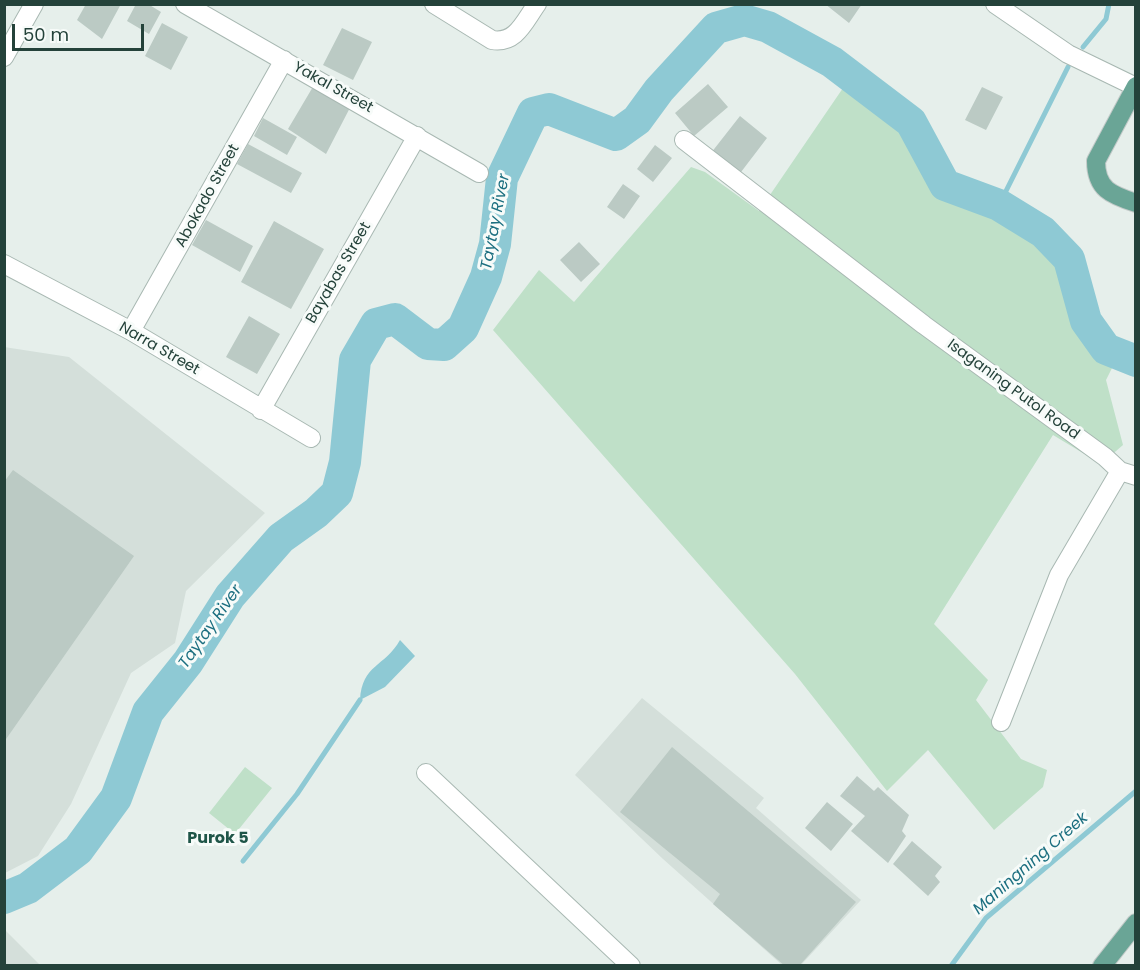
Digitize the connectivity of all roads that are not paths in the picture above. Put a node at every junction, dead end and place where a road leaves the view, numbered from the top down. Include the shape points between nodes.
1 (34, 4) edge
2 (185, 4) edge
3 (434, 4) edge
4 (537, 4) edge
5 (995, 4) edge
6 (4, 57) edge
7 (284, 60) junction
8 (1135, 86) edge
9 (417, 136) junction
10 (684, 140) dead end
11 (479, 173) dead end
12 (1136, 204) edge
13 (4, 264) edge
14 (131, 332) junction
15 (261, 410) junction
16 (311, 438) dead end
17 (1128, 474) edge
18 (1001, 722) dead end
19 (426, 773) dead end
20 (1136, 923) edge
21 (631, 966) edge
22 (1102, 966) edge

1 - 6 street
2 - 7 street, Yakal Street
3 - 4 street via 492,40 503,42 512,39
5 - 8 street via 1068,54
7 - 9 street, Yakal Street
7 - 14 street, Abokado Street
8 - 12 main road via 1096,161 1099,184 1112,195
9 - 11 street, Yakal Street
9 - 15 street, Bayabas Street
10 - 17 street, Isaganing Putol Road via 924,325
13 - 14 street, Narra Street
14 - 15 street, Narra Street
15 - 16 street, Narra Street
17 - 18 street, Isaganing Putol Road via 1059,575
19 - 21 street
20 - 22 main road

